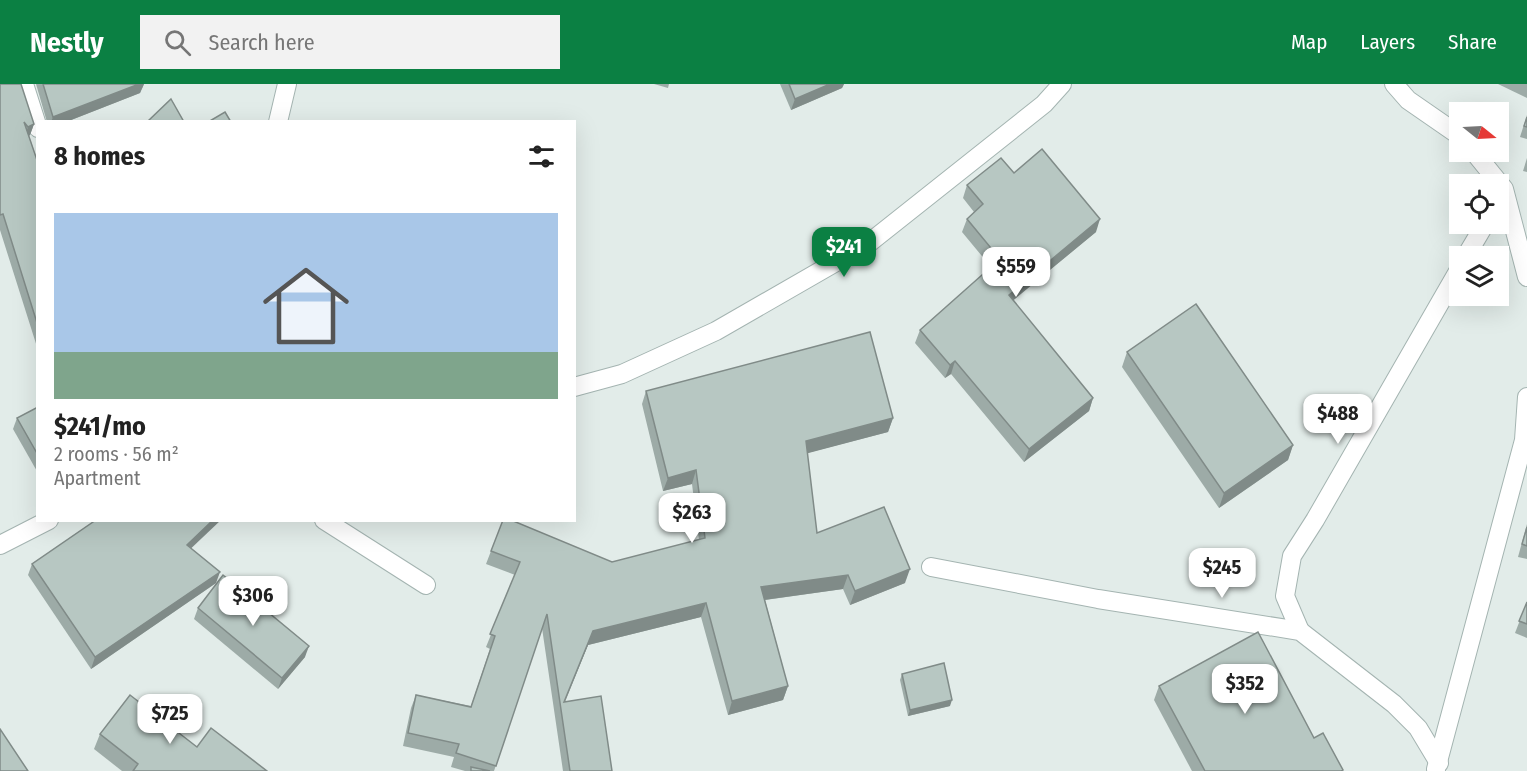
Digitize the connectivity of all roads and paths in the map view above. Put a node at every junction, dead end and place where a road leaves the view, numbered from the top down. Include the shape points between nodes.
1 (24, 84) edge
2 (287, 84) edge
3 (1062, 84) edge
4 (1394, 84) edge
5 (278, 120) edge
6 (36, 122) edge
7 (1449, 128) edge
8 (1509, 220) edge
9 (1527, 277) edge
10 (1449, 287) edge
11 (576, 386) edge
12 (1527, 397) edge
13 (45, 522) edge
14 (327, 522) edge
15 (0, 545) edge
16 (931, 567) dead end
17 (426, 585) dead end
18 (1300, 632) junction
19 (1437, 767) edge

1 - 6 street
2 - 5 street
3 - 11 street via 1044,104 869,243 716,331 622,374
4 - 7 street via 1408,100
8 - 9 street
10 - 18 street via 1292,556 1285,596
12 - 19 street via 1524,440
13 - 15 street
14 - 17 street
16 - 18 street
18 - 19 street via 1394,704 1418,728

